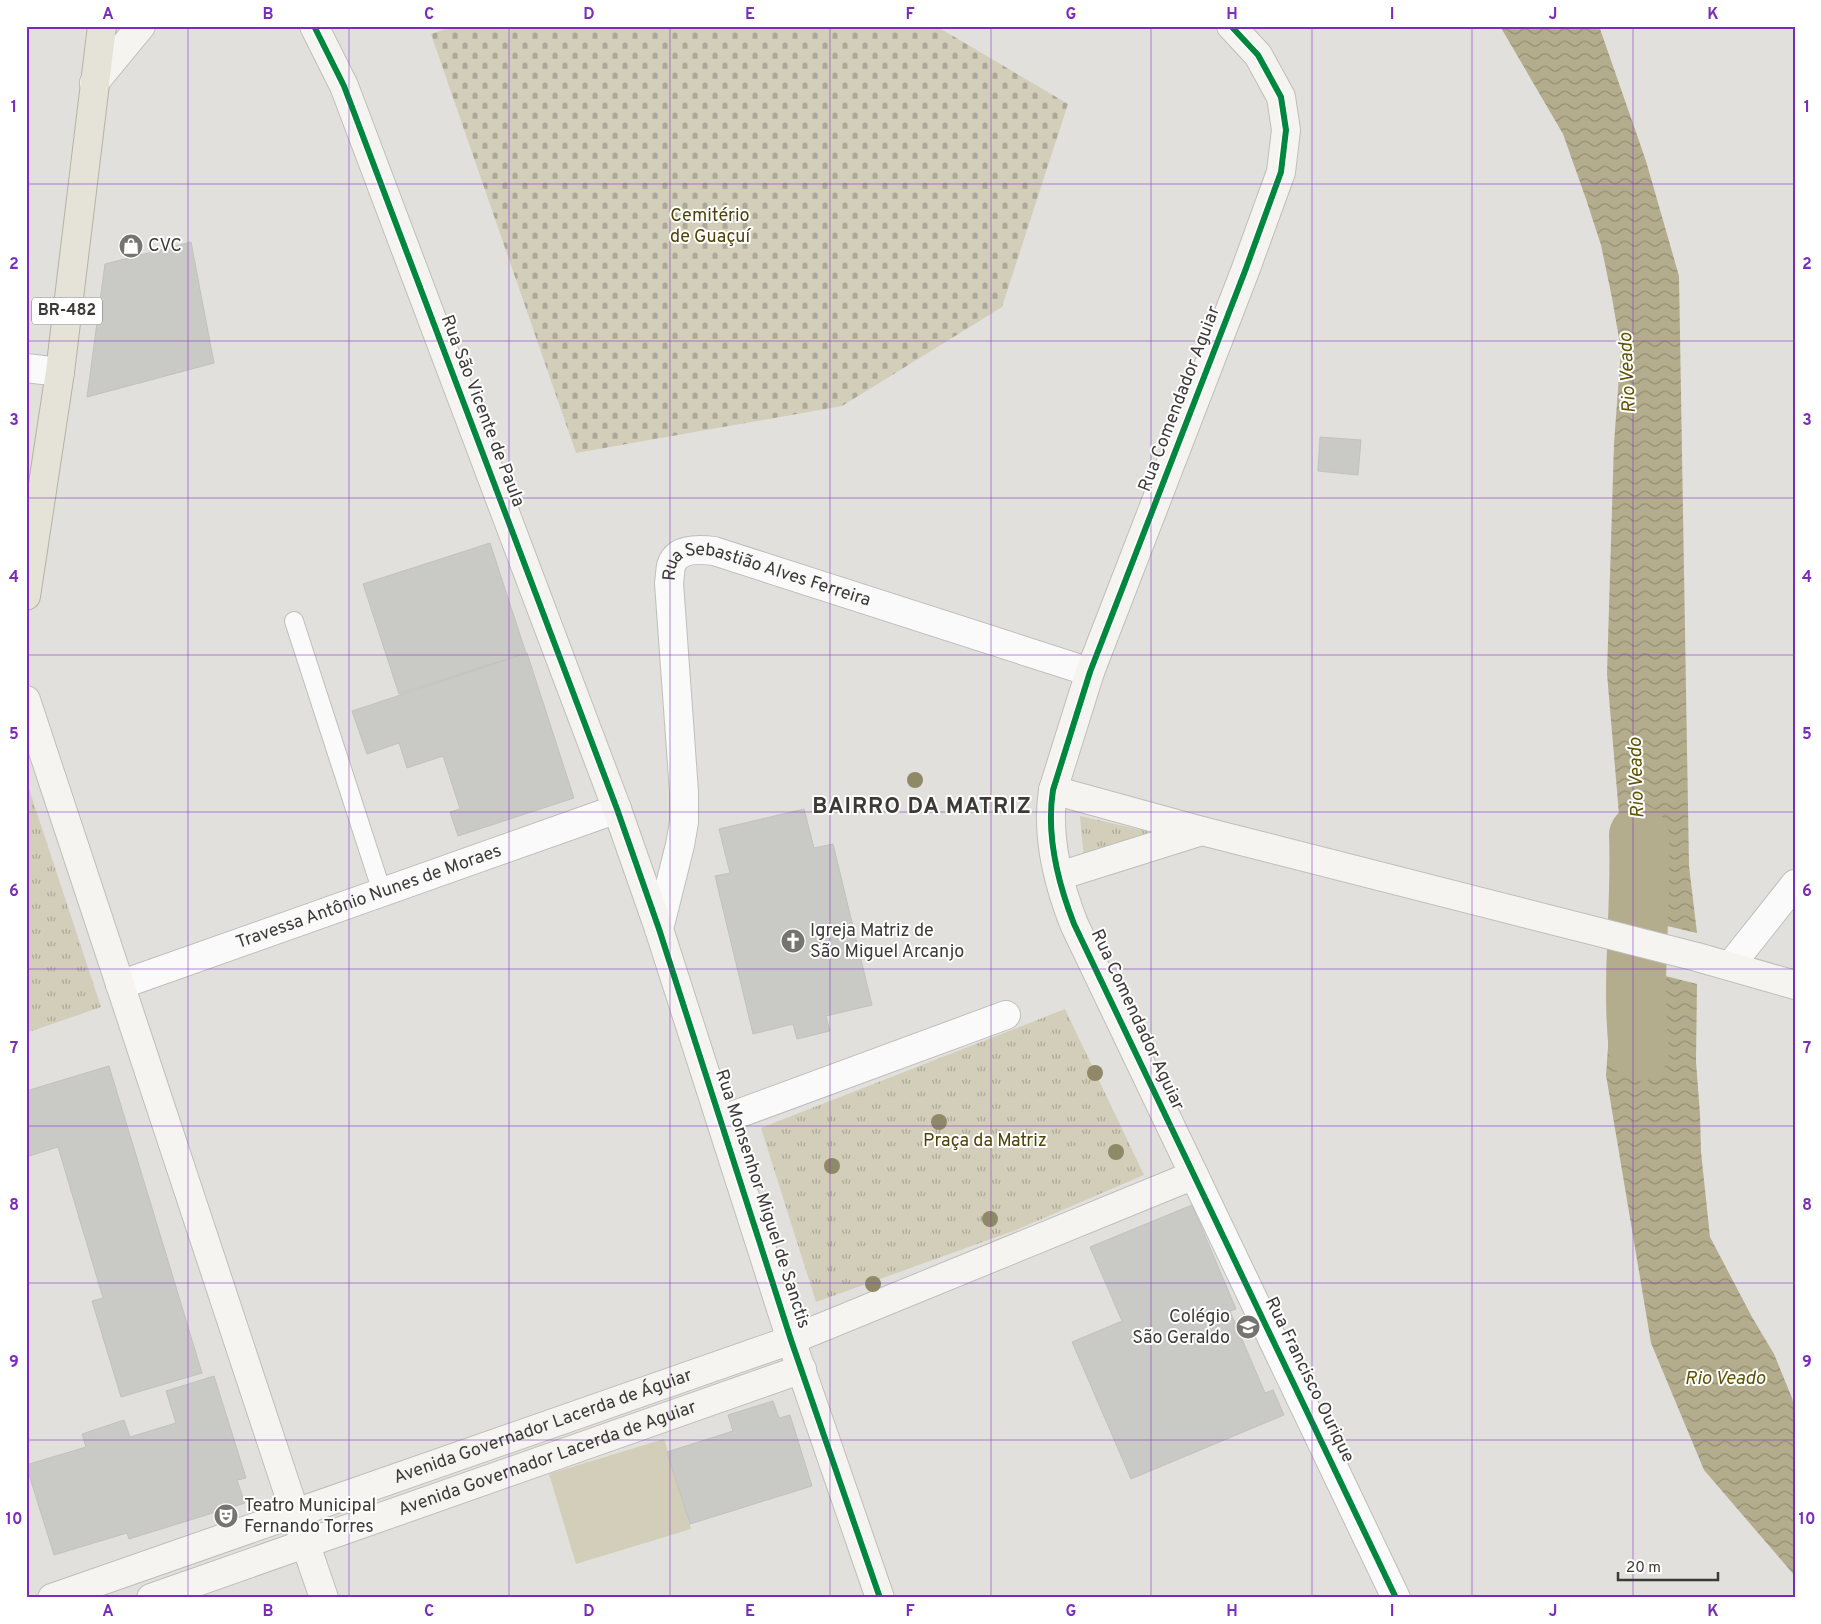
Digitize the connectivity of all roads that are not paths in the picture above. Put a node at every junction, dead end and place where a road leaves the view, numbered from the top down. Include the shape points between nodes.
1 (102, 26) edge
2 (140, 26) edge
3 (314, 26) edge
4 (1231, 26) edge
5 (94, 83) junction
6 (26, 368) edge
7 (60, 372) junction
8 (26, 596) edge
9 (294, 621) dead end
10 (1090, 672) junction
11 (26, 700) edge
12 (1053, 790) junction
13 (617, 809) junction
14 (1202, 831) junction
15 (1059, 876) junction
16 (1795, 884) edge
17 (382, 892) junction
18 (659, 929) junction
19 (1730, 966) junction
20 (120, 985) junction
21 (1795, 985) edge
22 (1006, 1015) dead end
23 (721, 1120) junction
24 (1194, 1175) junction
25 (791, 1340) junction
26 (802, 1369) junction
27 (294, 1513) junction
28 (306, 1543) junction
29 (52, 1598) edge
30 (151, 1598) edge
31 (324, 1598) edge
32 (880, 1598) edge
33 (1396, 1598) edge

1 - 5 highway, BR-482
2 - 5 street
3 - 13 street, Rua São Vicente de Paula via 344,86
4 - 10 street, Rua Comendador Aguiar via 1258,55 1281,97 1286,130 1281,172
5 - 7 highway, BR-482
6 - 7 street
7 - 8 highway, BR-482
9 - 17 lane
10 - 12 street, Rua Comendador Aguiar
10 - 18 street, Rua Sebastião Alves Ferreira via 714,551 697,549 681,554 672,564 669,583 684,822
11 - 20 street
12 - 14 street
12 - 15 street, Rua Comendador Aguiar via 1051,824
13 - 17 street, Travessa Antônio Nunes de Moraes
13 - 18 street, Rua Monsenhor Miguel de Sanctis
14 - 15 street
14 - 19 street
15 - 24 street, Rua Comendador Aguiar via 1074,924
16 - 19 street
17 - 20 street, Travessa Antônio Nunes de Moraes
18 - 23 street, Rua Monsenhor Miguel de Sanctis
19 - 21 street
20 - 27 street
22 - 23 street
23 - 25 street, Rua Monsenhor Miguel de Sanctis
24 - 25 street
24 - 33 street, Rua Francisco Ourique
25 - 26 street, Rua Monsenhor Miguel de Sanctis
25 - 27 street, Avenida Governador Lacerda de Águiar
26 - 28 street, Avenida Governador Lacerda de Aguiar
26 - 32 street, Rua Monsenhor Miguel de Sanctis
27 - 28 street
27 - 29 street
28 - 30 street, Avenida Governador Lacerda de Aguiar
28 - 31 street

